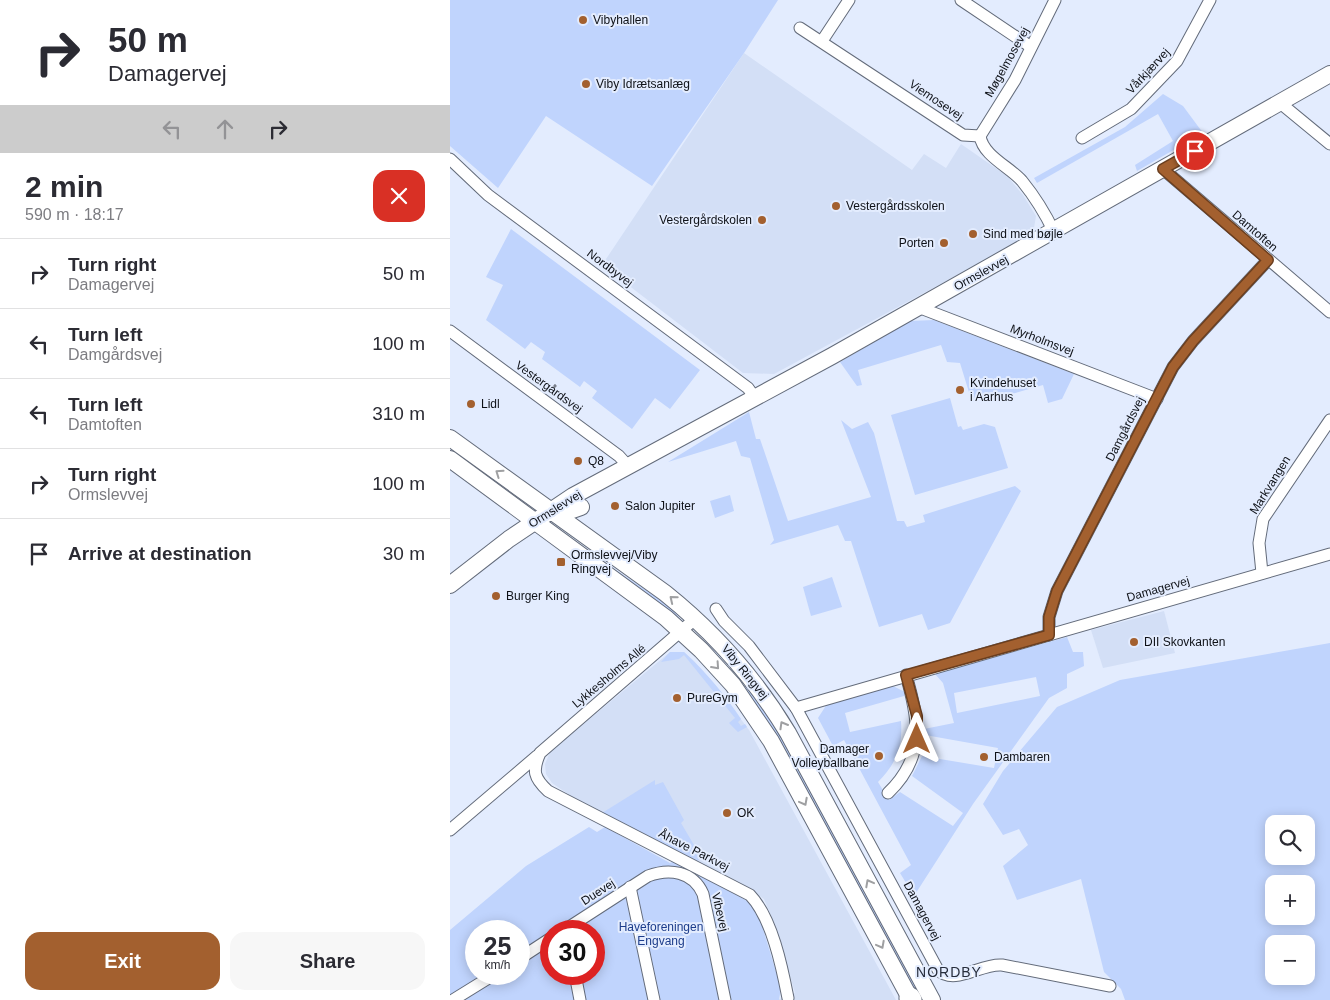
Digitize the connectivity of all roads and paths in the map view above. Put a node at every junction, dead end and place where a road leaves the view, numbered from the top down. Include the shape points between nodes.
1 (849, 0) edge
2 (961, 0) edge
3 (1055, 0) edge
4 (1210, 0) edge
5 (800, 28) dead end
6 (822, 40) junction
7 (1032, 47) junction
8 (1330, 74) edge
9 (1279, 102) junction
10 (980, 136) junction
11 (1082, 138) dead end
12 (1330, 144) edge
13 (450, 159) edge
14 (1163, 169) junction
15 (1054, 232) junction
16 (1268, 260) junction
17 (918, 307) junction
18 (1330, 312) edge
19 (450, 331) edge
20 (755, 398) junction
21 (1156, 399) junction
22 (1330, 420) edge
23 (450, 430) edge
24 (450, 438) edge
25 (475, 456) junction
26 (450, 459) edge
27 (629, 467) junction
28 (478, 479) junction
29 (581, 507) junction
30 (552, 512) junction
31 (535, 521) junction
32 (574, 526) junction
33 (557, 539) junction
34 (1330, 554) edge
35 (487, 558) junction
36 (1262, 573) junction
37 (650, 581) junction
38 (450, 585) edge
39 (716, 609) dead end
40 (696, 618) junction
41 (682, 632) junction
42 (1049, 635) junction
43 (906, 675) junction
44 (796, 708) junction
45 (540, 753) junction
46 (888, 793) dead end
47 (450, 830) edge
48 (648, 876) joint
49 (630, 887) junction
50 (580, 920) edge
51 (477, 985) edge
52 (577, 985) edge
53 (1110, 986) dead end
54 (788, 998) dead end
55 (453, 1000) edge
56 (580, 1000) edge
57 (654, 1000) edge
58 (725, 1000) edge
59 (911, 1000) edge
60 (932, 1000) edge

1 - 6 street
2 - 7 street
3 - 7 street, Møgelmosevej
4 - 11 street, Vårkjærvej via 1177,62 1131,109
5 - 6 street, Viemosevej
6 - 10 street, Viemosevej via 963,135
7 - 10 street, Møgelmosevej
8 - 9 main road, Ormslevvej
9 - 12 street
9 - 14 main road, Ormslevvej
10 - 15 street via 984,149 1009,168 1031,192
13 - 20 street, Nordbyvej via 488,195 748,388
14 - 15 main road, Ormslevvej
14 - 16 street, Damtoften
15 - 17 main road, Ormslevvej
16 - 18 street, Damtoften
16 - 21 street, Damgårdsvej via 1183,353
17 - 20 main road, Ormslevvej
17 - 21 street, Myrholmsvej
19 - 27 street, Vestergårdsvej via 619,456
20 - 27 main road, Ormslevvej
21 - 42 street, Damgårdsvej via 1057,591 1049,617
22 - 36 street, Markvangen via 1263,519 1258,543
23 - 25 street
24 - 25 main road, Viby Ringvej
30 -> 25 main road, Viby Ringvej
26 - 28 main road, Viby Ringvej
27 - 29 main road, Ormslevvej
27 - 30 main road, Ormslevvej via 573,496
28 - 30 main road
28 - 31 main road, Viby Ringvej
29 - 30 main road
29 - 32 main road, Ormslevvej via 574,517
30 - 31 main road, Ormslevvej
30 - 32 main road, Viby Ringvej
31 - 33 main road, Viby Ringvej
31 - 35 main road, Ormslevvej
31 - 37 main road via 553,526
32 - 37 main road, Viby Ringvej
33 - 35 main road, Ormslevvej via 544,536 526,538
33 - 41 main road, Viby Ringvej
34 - 36 street, Damagervej
35 - 38 main road, Ormslevvej
36 - 42 street, Damagervej
40 -> 37 main road, Viby Ringvej
39 - 44 street, Damagervej
40 - 41 street, Lykkesholms Allé
60 -> 40 main road, Viby Ringvej via 774,710 742,667
41 - 45 street, Lykkesholms Allé
41 -> 59 main road, Viby Ringvej via 718,667 758,719
42 - 43 street, Damagervej
43 - 44 street, Damagervej
43 - 46 street via 917,716 917,739 908,766
44 - 53 street, Damagervej via 942,974 953,977 996,964
45 - 47 street, Lykkesholms Allé
45 - 54 street, Åhave Parkvej via 534,772 548,791 750,895 758,903 767,922
48 - 49 street, Duevej
48 - 58 street, Vibevej via 670,870 699,884
49 - 50 street, Duevej
49 - 57 street
51 - 55 street
52 - 56 street

